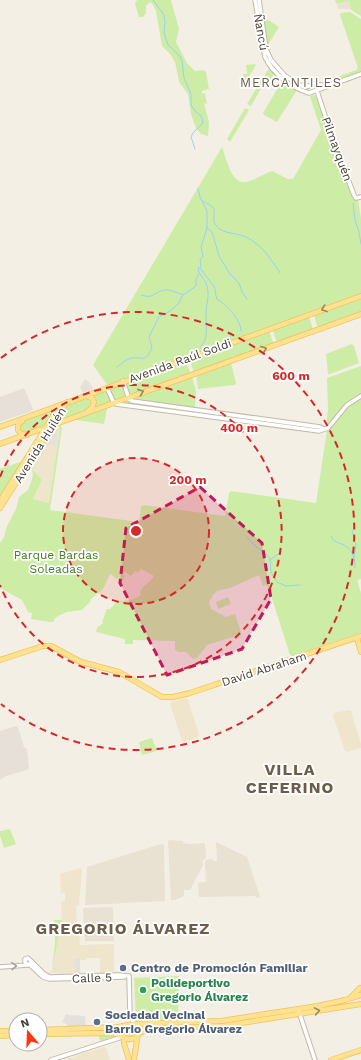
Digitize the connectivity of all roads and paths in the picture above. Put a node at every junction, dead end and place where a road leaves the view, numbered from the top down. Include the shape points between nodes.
1 (255, 0) edge
2 (259, 0) edge
3 (361, 74) edge
4 (317, 84) junction
5 (329, 85) junction
6 (308, 86) junction
7 (317, 90) junction
8 (308, 92) junction
9 (319, 99) junction
10 (361, 197) edge
11 (361, 296) edge
12 (361, 314) edge
13 (123, 381) junction
14 (107, 388) junction
15 (84, 396) junction
16 (361, 396) edge
17 (129, 397) junction
18 (67, 402) junction
19 (114, 403) junction
20 (60, 405) junction
21 (82, 415) junction
22 (30, 416) junction
23 (52, 426) junction
24 (0, 427) edge
25 (47, 428) junction
26 (324, 429) junction
27 (36, 432) junction
28 (27, 435) junction
29 (42, 436) junction
30 (0, 444) edge
31 (0, 501) edge
32 (0, 508) edge
33 (359, 637) edge
34 (361, 646) edge
35 (361, 652) edge
36 (0, 660) edge
37 (28, 965) junction
38 (0, 967) edge
39 (128, 976) junction
40 (360, 988) dead end
41 (353, 998) edge
42 (361, 1004) edge
43 (298, 1009) junction
44 (299, 1014) junction
45 (130, 1016) junction
46 (134, 1024) junction
47 (124, 1027) junction
48 (48, 1030) edge
49 (48, 1034) edge
50 (138, 1035) junction
51 (123, 1037) junction
52 (361, 1050) edge
53 (51, 1060) edge
54 (129, 1060) edge
55 (134, 1060) edge
56 (315, 1060) edge
57 (331, 1060) edge

1 - 8 street, Ñancú via 266,59 282,79
2 - 6 street, Ñancú via 269,58 287,77 302,86
3 - 5 street
4 - 5 street
4 - 6 street
4 - 7 street, Pilmayquén
5 - 7 street
6 - 8 street via 305,89
7 - 8 street
7 - 9 street, Pilmayquén
8 - 9 street via 315,94
9 - 10 street, Pilmayquén via 356,198
11 -> 13 main road, Avenida Raúl Soldi
17 -> 12 main road, Avenida Raúl Soldi
13 - 14 main road, Avenida Raúl Soldi
13 - 17 street
14 - 15 main road, Avenida Raúl Soldi
14 - 19 street
15 - 18 main road, Avenida Raúl Soldi
15 - 21 main road via 91,397 94,404
16 - 26 street
17 - 19 main road, Avenida Raúl Soldi
17 - 26 street via 134,401
18 - 20 main road, Avenida Raúl Soldi
18 - 23 main road, Avenida Huilén
19 - 21 main road, Avenida Raúl Soldi
19 - 26 street via 319,431
20 - 22 main road, Avenida Raúl Soldi
20 - 25 main road, Avenida Huilén
21 - 23 main road, Avenida Raúl Soldi
22 - 24 main road, Avenida Raúl Soldi
22 - 28 main road via 18,426 19,433
23 - 25 main road, Avenida Raúl Soldi
23 - 32 main road, Avenida Huilén
25 - 27 main road, Avenida Raúl Soldi
25 - 29 main road, Avenida Huilén
27 - 28 main road, Avenida Raúl Soldi
27 - 29 main road via 40,432
28 - 30 main road, Avenida Raúl Soldi
29 - 31 main road, Avenida Huilén
33 - 34 main road
33 - 35 main road
33 - 36 main road, David Abraham via 190,693 166,697 116,670 81,662 49,645
38 -> 37 street
37 - 39 street, Calle 5 via 49,980
37 - 39 street, Calle 5 via 31,960 50,977
39 - 45 street
40 - 41 main road
41 - 42 main road
41 - 42 main road
41 - 43 main road
44 -> 41 main road
43 - 44 street
43 - 46 main road via 221,1021
44 - 50 main road via 223,1026 147,1029
44 - 56 street
45 - 46 street
45 - 47 street
46 - 47 main road
46 - 50 main road
47 - 48 main road
47 - 51 main road via 121,1032
49 - 51 main road via 113,1033
50 - 51 main road via 131,1040
50 - 55 main road
51 - 53 street
51 - 54 main road
52 - 57 main road

